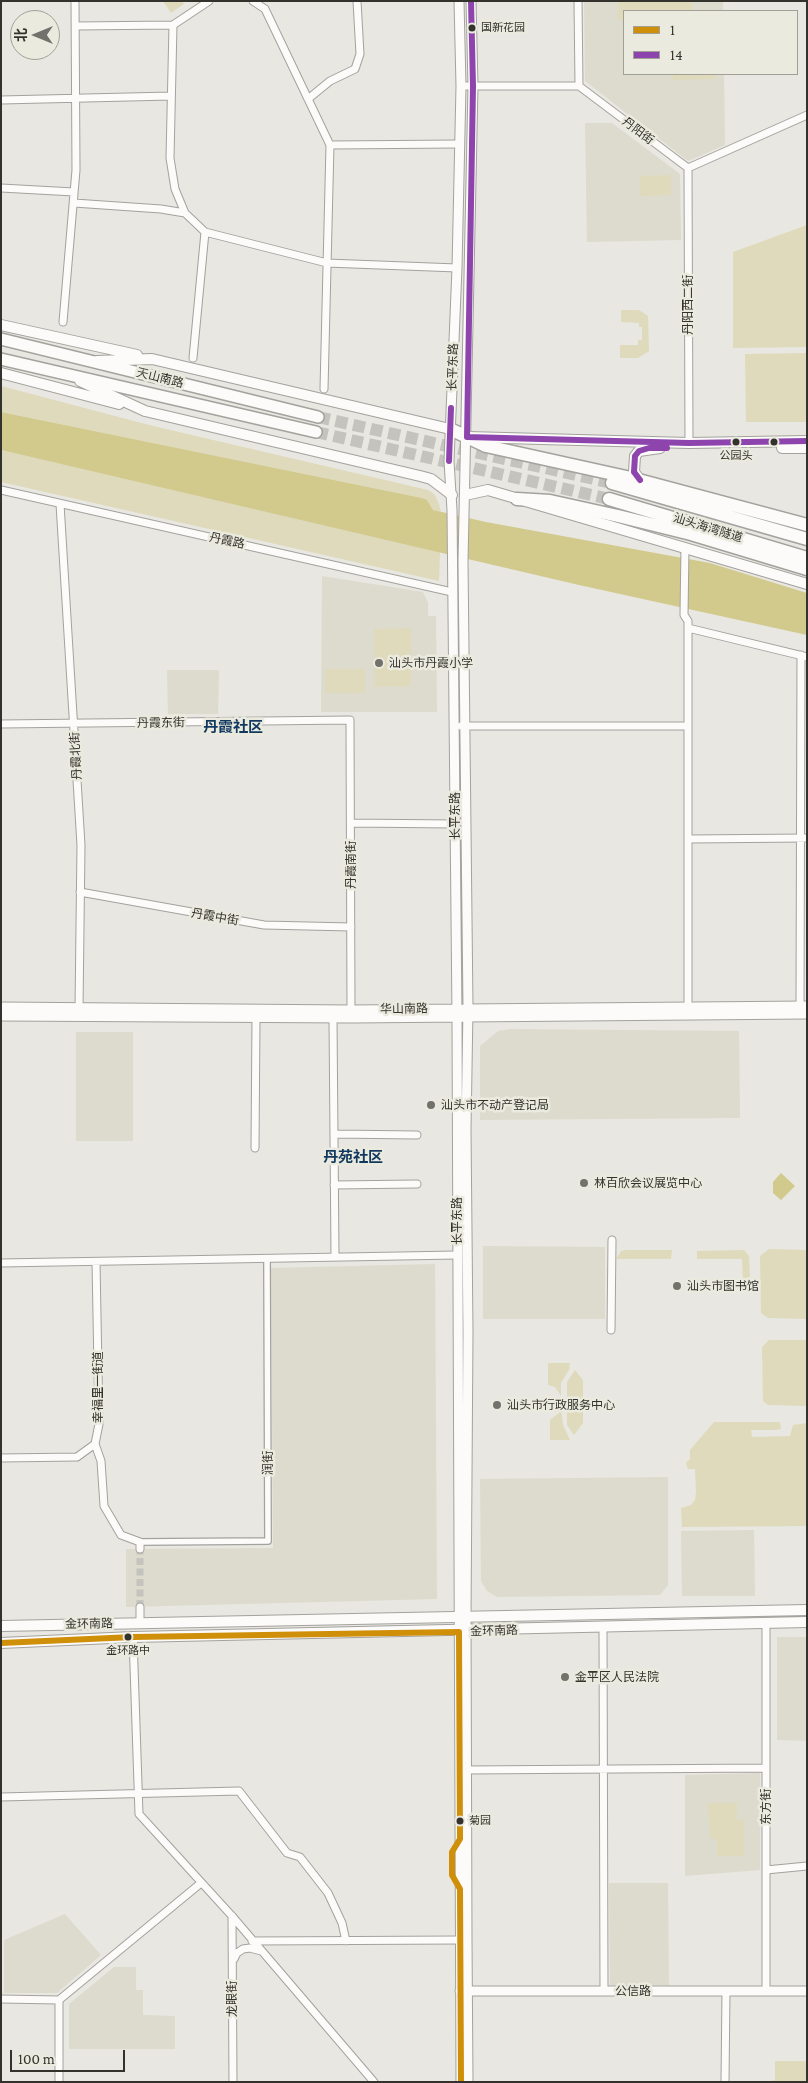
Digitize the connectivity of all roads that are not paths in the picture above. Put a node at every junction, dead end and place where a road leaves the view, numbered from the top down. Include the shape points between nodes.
1 (75, 1) edge
2 (209, 1) edge
3 (253, 1) edge
4 (357, 1) edge
5 (459, 1) edge
6 (471, 1) edge
7 (578, 1) edge
8 (173, 24) junction
9 (76, 26) junction
10 (461, 86) junction
11 (472, 86) junction
12 (579, 86) junction
13 (171, 96) junction
14 (76, 97) junction
15 (308, 99) junction
16 (1, 100) edge
17 (807, 115) edge
18 (459, 144) junction
19 (330, 145) junction
20 (688, 168) junction
21 (1, 188) edge
22 (74, 192) junction
23 (74, 203) junction
24 (185, 213) junction
25 (205, 232) junction
26 (327, 263) junction
27 (457, 268) junction
28 (64, 322) dead end
29 (1, 326) edge
30 (1, 339) edge
31 (193, 358) dead end
32 (1, 359) edge
33 (152, 359) junction
34 (88, 361) junction
35 (1, 364) edge
36 (18, 364) junction
37 (1, 373) edge
38 (73, 377) junction
39 (324, 389) dead end
40 (145, 411) junction
41 (318, 417) tunnel mouth
42 (450, 429) junction
43 (316, 432) tunnel mouth
44 (467, 437) junction
45 (807, 441) edge
46 (689, 443) junction
47 (807, 448) edge
48 (640, 480) junction
49 (612, 483) tunnel mouth
50 (1, 490) edge
51 (452, 495) junction
52 (465, 495) junction
53 (517, 498) junction
54 (609, 499) tunnel mouth
55 (60, 504) junction
56 (807, 525) edge
57 (807, 539) edge
58 (685, 550) junction
59 (807, 558) edge
60 (807, 570) edge
61 (807, 584) edge
62 (452, 592) junction
63 (688, 628) junction
64 (804, 656) edge
65 (350, 720) joint
66 (1, 724) edge
67 (74, 724) junction
68 (455, 726) junction
69 (465, 726) junction
70 (688, 726) junction
71 (351, 823) junction
72 (455, 824) junction
73 (804, 838) edge
74 (688, 839) junction
75 (80, 892) junction
76 (351, 927) junction
77 (804, 1006) edge
78 (688, 1007) junction
79 (1, 1008) edge
80 (79, 1009) junction
81 (351, 1010) junction
82 (468, 1012) junction
83 (457, 1013) junction
84 (807, 1014) edge
85 (1, 1016) edge
86 (256, 1018) junction
87 (333, 1018) junction
88 (334, 1134) junction
89 (417, 1135) dead end
90 (255, 1148) dead end
91 (417, 1184) dead end
92 (334, 1185) junction
93 (612, 1240) dead end
94 (457, 1255) junction
95 (335, 1257) junction
96 (266, 1258) junction
97 (96, 1262) junction
98 (1, 1263) edge
99 (611, 1330) dead end
100 (95, 1444) junction
101 (1, 1458) edge
102 (140, 1546) joint
103 (140, 1607) tunnel mouth
104 (807, 1610) edge
105 (462, 1617) junction
106 (807, 1622) edge
107 (140, 1623) junction
108 (766, 1623) junction
109 (1, 1626) edge
110 (603, 1628) junction
111 (462, 1632) junction
112 (133, 1637) junction
113 (1, 1643) edge
114 (766, 1768) junction
115 (466, 1770) junction
116 (603, 1770) junction
117 (136, 1794) junction
118 (1, 1797) edge
119 (807, 1866) edge
120 (766, 1870) junction
121 (202, 1883) junction
122 (232, 1916) junction
123 (464, 1940) junction
124 (252, 1941) junction
125 (346, 1941) junction
126 (262, 1951) junction
127 (232, 1962) junction
128 (464, 1991) junction
129 (726, 1991) junction
130 (766, 1991) junction
131 (807, 1991) edge
132 (604, 1992) junction
133 (1, 1999) edge
134 (59, 2000) junction
135 (59, 2082) edge
136 (233, 2082) edge
137 (374, 2082) edge
138 (462, 2082) edge
139 (468, 2082) edge
140 (725, 2082) edge

1 - 9 street
2 - 8 street
3 - 15 street via 265,9
4 - 15 street via 360,54 355,69 330,81
5 - 10 street, 长平东路
6 - 11 street, 长平东路
7 - 12 street
8 - 9 street
8 - 13 street
9 - 14 street
10 - 11 street
10 - 18 street, 长平东路
11 - 12 street
11 - 44 street, 长平东路
12 - 20 street, 丹阳街
13 - 14 street
13 - 24 street via 170,158 175,189
14 - 16 street
14 - 22 street
15 - 19 street
17 - 20 street
18 - 19 street
18 - 27 street, 长平东路
19 - 26 street
20 - 46 street, 丹阳西二街
21 - 22 street
22 - 23 street
23 - 24 street
23 - 28 street
24 - 25 street
25 - 26 street
25 - 31 street
26 - 27 street
26 - 39 street
27 - 42 street, 长平东路
29 - 33 main road
30 - 34 main road, 天山南路
32 - 36 main road, 天山南路
33 - 34 main road
33 - 42 main road
34 - 41 main road, 天山南路
35 - 36 main road
36 - 38 main road, 天山南路
37 - 40 main road, 天山南路
38 - 40 main road, 天山南路
38 - 43 main road, 天山南路
40 - 51 main road, 天山南路 via 431,479
42 - 44 highway
42 - 51 street, 长平东路 via 449,480
44 - 46 main road
44 - 48 highway via 486,446
44 - 52 street, 长平东路
45 - 46 main road
47 - 48 main road via 649,448 635,456 634,472
48 - 56 highway
49 - 57 highway, 汕头海湾隧道
50 - 55 street, 丹霞路
51 - 62 street, 长平东路
52 - 53 main road via 488,490
52 - 69 street, 长平东路
53 - 58 main road
53 - 60 highway via 550,501 691,534
54 - 59 highway, 汕头海湾隧道
55 - 62 street, 丹霞路
55 - 67 street, 丹霞北街
58 - 61 main road
58 - 63 street via 684,615
62 - 68 street, 长平东路
63 - 64 street
63 - 70 street
64 - 73 street
65 - 67 street, 丹霞东街
65 - 71 street, 丹霞南街
66 - 67 street, 丹霞东街
67 - 75 street, 丹霞北街 via 81,845
68 - 69 street
68 - 72 street, 长平东路
69 - 70 street
69 - 82 street, 长平东路
70 - 74 street
71 - 72 street
71 - 76 street, 丹霞南街
72 - 83 street, 长平东路
73 - 74 street
73 - 77 street
74 - 78 street
75 - 76 street, 丹霞中街 via 264,926
75 - 80 street, 丹霞北街
76 - 81 street, 丹霞南街
77 - 78 street, 华山南路
78 - 82 street, 华山南路
79 - 80 street, 华山南路
80 - 81 street, 华山南路
81 - 83 street, 华山南路
82 - 83 street, 华山南路
82 - 84 street, 华山南路
82 - 105 street, 长平东路
83 - 87 street, 华山南路
83 - 94 street, 长平东路
85 - 86 street, 华山南路
86 - 87 street, 华山南路
86 - 90 street
87 - 88 street
88 - 89 street
88 - 92 street
91 - 92 street
92 - 95 street
93 - 99 street
94 - 95 street
94 - 105 street, 长平东路
95 - 96 street
96 - 97 street
96 - 102 street, 润街 via 268,1540
97 - 98 street
97 - 100 street, 幸福里一街道 via 99,1424
100 - 101 street via 77,1457
100 - 102 street via 101,1461 104,1506 121,1536
103 - 107 street
104 - 105 main road, 金环南路
105 - 107 main road, 金环南路
105 - 111 street, 长平东路
106 - 108 main road, 金环南路
107 - 109 main road, 金环南路
108 - 110 main road, 金环南路
108 - 114 street, 东方街
110 - 111 main road, 金环南路
110 - 116 street
111 - 112 main road, 金环南路
111 - 115 street
111 - 123 street
112 - 113 main road, 金环南路
112 - 117 street
114 - 116 street
114 - 120 street, 东方街
115 - 116 street
115 - 123 street
116 - 132 street
117 - 118 street
117 - 121 street via 139,1814
117 - 125 street via 239,1791 286,1853 300,1857 328,1893 342,1923
119 - 120 street
120 - 130 street, 东方街
121 - 122 street
121 - 134 street
122 - 124 street
122 - 127 street, 龙眼街
123 - 125 street
123 - 128 street
124 - 125 street
124 - 126 street
126 - 127 street via 243,1950
126 - 137 street
127 - 136 street, 龙眼街
128 - 132 street, 公信路
128 - 138 street
128 - 139 street
129 - 130 street, 公信路
129 - 132 street, 公信路
129 - 140 street
130 - 131 street, 公信路
133 - 134 street
134 - 135 street

